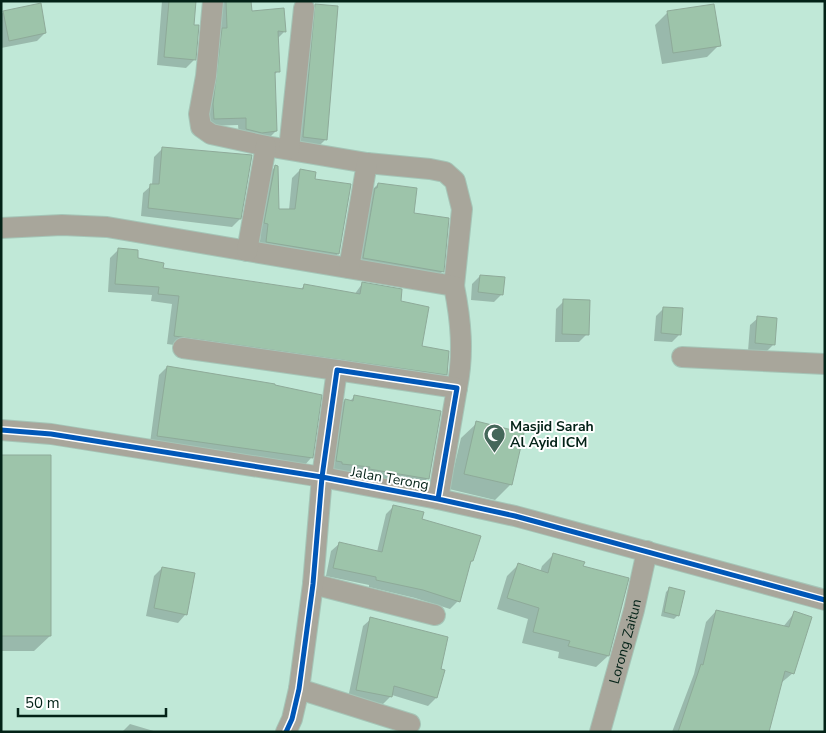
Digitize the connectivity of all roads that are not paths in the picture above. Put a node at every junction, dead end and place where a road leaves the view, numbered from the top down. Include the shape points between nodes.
1 (213, 1) edge
2 (304, 8) dead end
3 (266, 146) junction
4 (289, 149) junction
5 (367, 163) junction
6 (1, 228) edge
7 (248, 251) junction
8 (349, 268) junction
9 (454, 286) junction
10 (183, 348) dead end
11 (682, 357) dead end
12 (825, 364) edge
13 (337, 370) junction
14 (457, 388) junction
15 (1, 430) edge
16 (322, 477) junction
17 (438, 499) junction
18 (647, 551) junction
19 (313, 584) junction
20 (825, 600) edge
21 (435, 615) dead end
22 (299, 689) junction
23 (410, 724) dead end
24 (286, 732) edge
25 (600, 732) edge

1 - 3 street via 199,114 201,127 211,134
2 - 4 street
3 - 4 street
3 - 7 street
4 - 5 street
5 - 8 street
5 - 9 street via 430,168 446,172 455,181 462,209
6 - 7 street via 107,227
7 - 8 street
8 - 9 street
9 - 14 street via 462,339 462,365
10 - 13 street
11 - 12 street
13 - 14 street
13 - 16 street
14 - 17 street
15 - 16 street, Jalan Terong via 51,434
16 - 17 street, Jalan Terong
16 - 19 street
17 - 18 street, Jalan Terong
18 - 20 street, Jalan Terong
18 - 25 street, Lorong Zaitun
19 - 21 street
19 - 22 street
22 - 23 street
22 - 24 street

